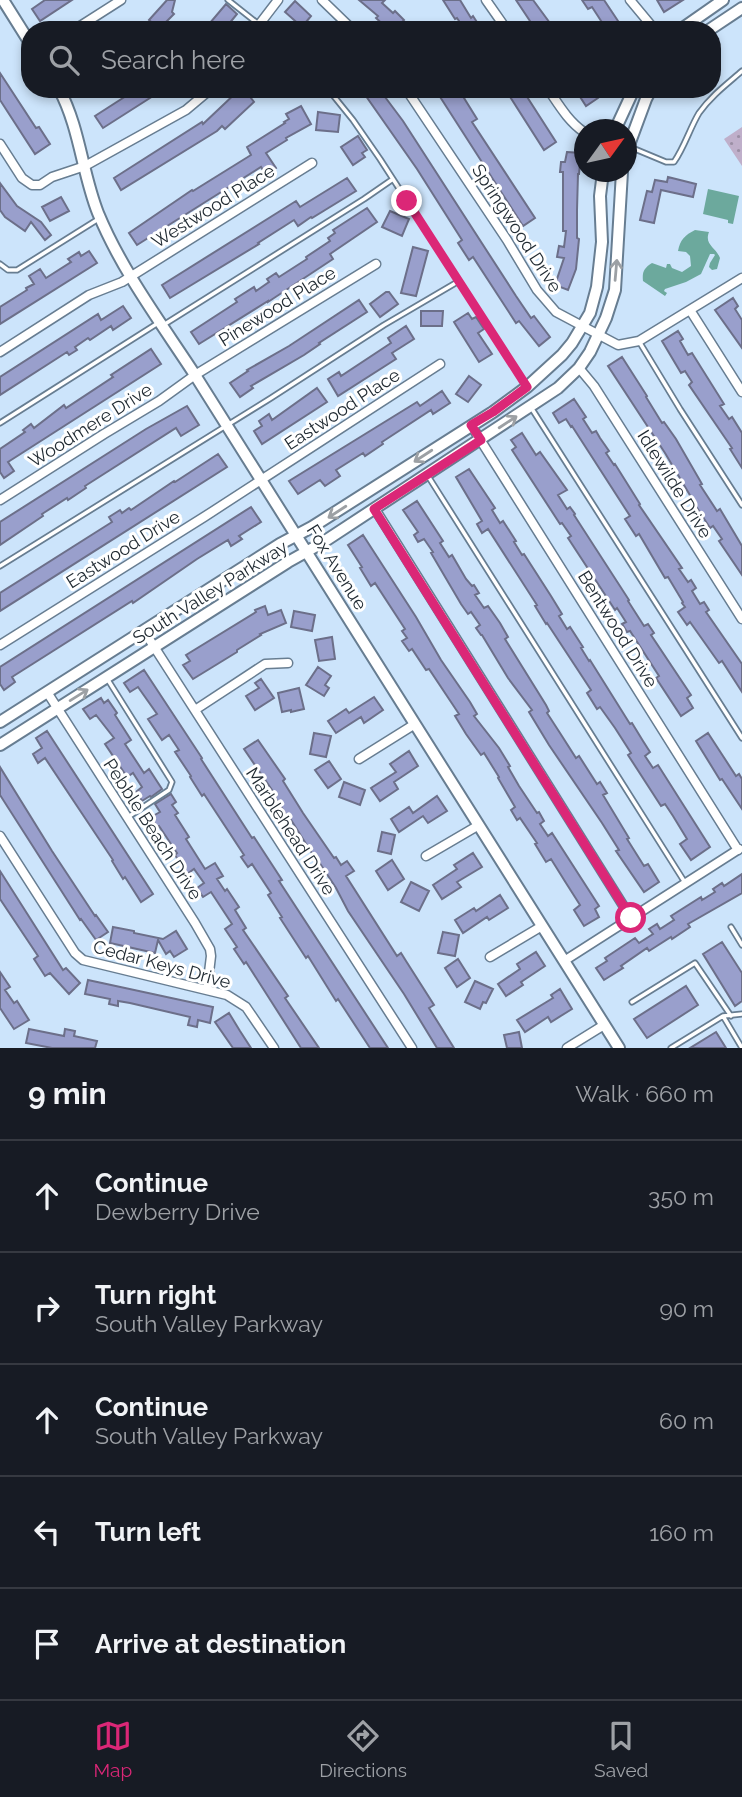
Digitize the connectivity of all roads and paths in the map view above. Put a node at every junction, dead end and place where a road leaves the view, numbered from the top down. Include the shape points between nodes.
1 (121, 0) edge
2 (228, 0) edge
3 (278, 0) edge
4 (322, 0) edge
5 (486, 0) edge
6 (630, 0) edge
7 (723, 0) edge
8 (6, 1) edge
9 (742, 8) edge
10 (88, 21) edge
11 (252, 21) edge
12 (264, 21) edge
13 (344, 21) edge
14 (501, 21) edge
15 (648, 21) edge
16 (693, 21) edge
17 (721, 22) edge
18 (21, 27) edge
19 (742, 71) edge
20 (721, 88) edge
21 (64, 98) edge
22 (200, 98) edge
23 (335, 98) edge
24 (412, 98) edge
25 (554, 98) edge
26 (630, 98) edge
27 (647, 98) edge
28 (712, 98) edge
29 (620, 119) edge
30 (574, 124) edge
31 (637, 124) edge
32 (0, 144) edge
33 (637, 152) edge
34 (312, 163) dead end
35 (85, 166) junction
36 (393, 179) junction
37 (602, 182) edge
38 (621, 182) edge
39 (100, 218) junction
40 (0, 264) edge
41 (376, 264) dead end
42 (131, 277) junction
43 (742, 278) edge
44 (459, 281) junction
45 (690, 310) junction
46 (161, 323) junction
47 (583, 327) junction
48 (597, 335) junction
49 (639, 341) junction
50 (0, 352) edge
51 (440, 364) dead end
52 (579, 368) junction
53 (195, 375) junction
54 (527, 387) junction
55 (742, 392) edge
56 (531, 408) junction
57 (0, 423) edge
58 (227, 425) junction
59 (471, 425) junction
60 (481, 440) junction
61 (427, 475) junction
62 (261, 480) junction
63 (0, 500) edge
64 (742, 505) edge
65 (374, 509) junction
66 (297, 536) junction
67 (306, 552) junction
68 (0, 566) edge
69 (742, 619) edge
70 (144, 631) junction
71 (0, 645) edge
72 (155, 648) junction
73 (288, 663) dead end
74 (107, 678) junction
75 (47, 692) junction
76 (57, 709) junction
77 (195, 710) junction
78 (0, 722) edge
79 (415, 724) junction
80 (742, 738) edge
81 (0, 745) edge
82 (359, 759) dead end
83 (127, 818) junction
84 (479, 825) junction
85 (0, 836) edge
86 (740, 849) edge
87 (426, 856) dead end
88 (685, 883) junction
89 (631, 918) junction
90 (542, 926) junction
91 (732, 927) dead end
92 (742, 945) edge
93 (490, 957) dead end
94 (564, 961) junction
95 (207, 989) junction
96 (632, 1002) dead end
97 (742, 1014) edge
98 (723, 1016) junction
99 (731, 1016) junction
100 (604, 1025) junction
101 (274, 1048) edge
102 (412, 1048) edge
103 (568, 1048) edge
104 (619, 1048) edge
105 (671, 1048) edge
106 (742, 1048) edge

1 - 10 street
2 - 11 lane
3 - 12 street
4 - 13 street
5 - 14 street
6 - 15 street
7 - 16 main road
8 - 18 main road
9 - 17 main road
19 - 20 lane
21 - 35 main road, Fox Avenue
22 - 35 street
23 - 36 lane
24 - 47 street, Springwood Drive via 537,290 556,312
25 - 30 street
26 - 29 main road
27 - 31 main road
28 - 33 lane via 674,162
32 - 35 street via 32,186
34 - 42 street, Westwood Place
35 - 39 main road, Fox Avenue
36 - 44 lane
36 - 46 lane
37 - 47 main road, South Valley Parkway via 600,271
48 -> 38 main road, South Valley Parkway via 615,290
39 - 40 lane via 17,270
39 - 42 main road, Fox Avenue
41 - 53 street, Pinewood Place
42 - 46 main road, Fox Avenue
42 - 50 street, Westwood Place via 89,295
43 - 45 street
44 - 54 lane
44 - 58 lane
45 - 49 street
45 - 55 street
46 - 53 main road, Fox Avenue
46 - 57 lane
47 - 48 street, Springwood Drive
47 - 54 main road, South Valley Parkway via 562,355
48 - 49 street, Springwood Drive via 618,345
48 - 52 main road, South Valley Parkway
49 - 64 lane
51 - 62 street, Eastwood Place
52 - 56 main road, South Valley Parkway
52 - 69 street, Idlewilde Drive
53 - 58 main road, Fox Avenue
53 - 63 street, Woodmere Drive
54 - 59 main road, South Valley Parkway
60 -> 56 main road, South Valley Parkway
56 - 80 lane
58 - 62 main road, Fox Avenue
58 - 68 lane
59 - 60 street, Bentwood Drive
59 -> 66 main road, South Valley Parkway
60 - 61 main road, South Valley Parkway
60 - 86 street, Bentwood Drive
61 - 65 main road, South Valley Parkway
61 - 88 lane
62 - 66 main road, Fox Avenue
62 - 71 street, Eastwood Drive
65 - 67 main road, South Valley Parkway
65 - 89 street
66 - 67 main road, Fox Avenue
66 - 70 main road, South Valley Parkway
67 - 72 main road, South Valley Parkway
67 - 79 main road, Fox Avenue
70 - 72 street, Marblehead Drive
70 - 75 main road, South Valley Parkway
72 - 74 main road, South Valley Parkway
72 - 77 street, Marblehead Drive
73 - 77 street via 265,664
76 -> 74 main road, South Valley Parkway
74 - 83 lane via 172,782 169,790
75 - 76 street, Pebble Beach Drive
75 - 78 main road, South Valley Parkway
76 - 81 main road, South Valley Parkway
76 - 83 street, Pebble Beach Drive
77 - 102 street, Marblehead Drive
79 - 82 street
79 - 84 main road, Fox Avenue
83 - 95 street, Pebble Beach Drive via 210,949
84 - 87 street
84 - 90 main road, Fox Avenue
85 - 95 street, Cedar Keys Drive via 83,960
86 - 88 street
88 - 89 street
89 - 94 street
90 - 93 street
90 - 94 main road, Fox Avenue
91 - 92 lane
94 - 100 main road, Fox Avenue
95 - 101 street, Cedar Keys Drive via 246,1007
96 - 99 lane via 695,963
97 - 99 lane
98 - 99 lane
98 - 105 lane
98 - 106 lane
100 - 103 street
100 - 104 main road, Fox Avenue

